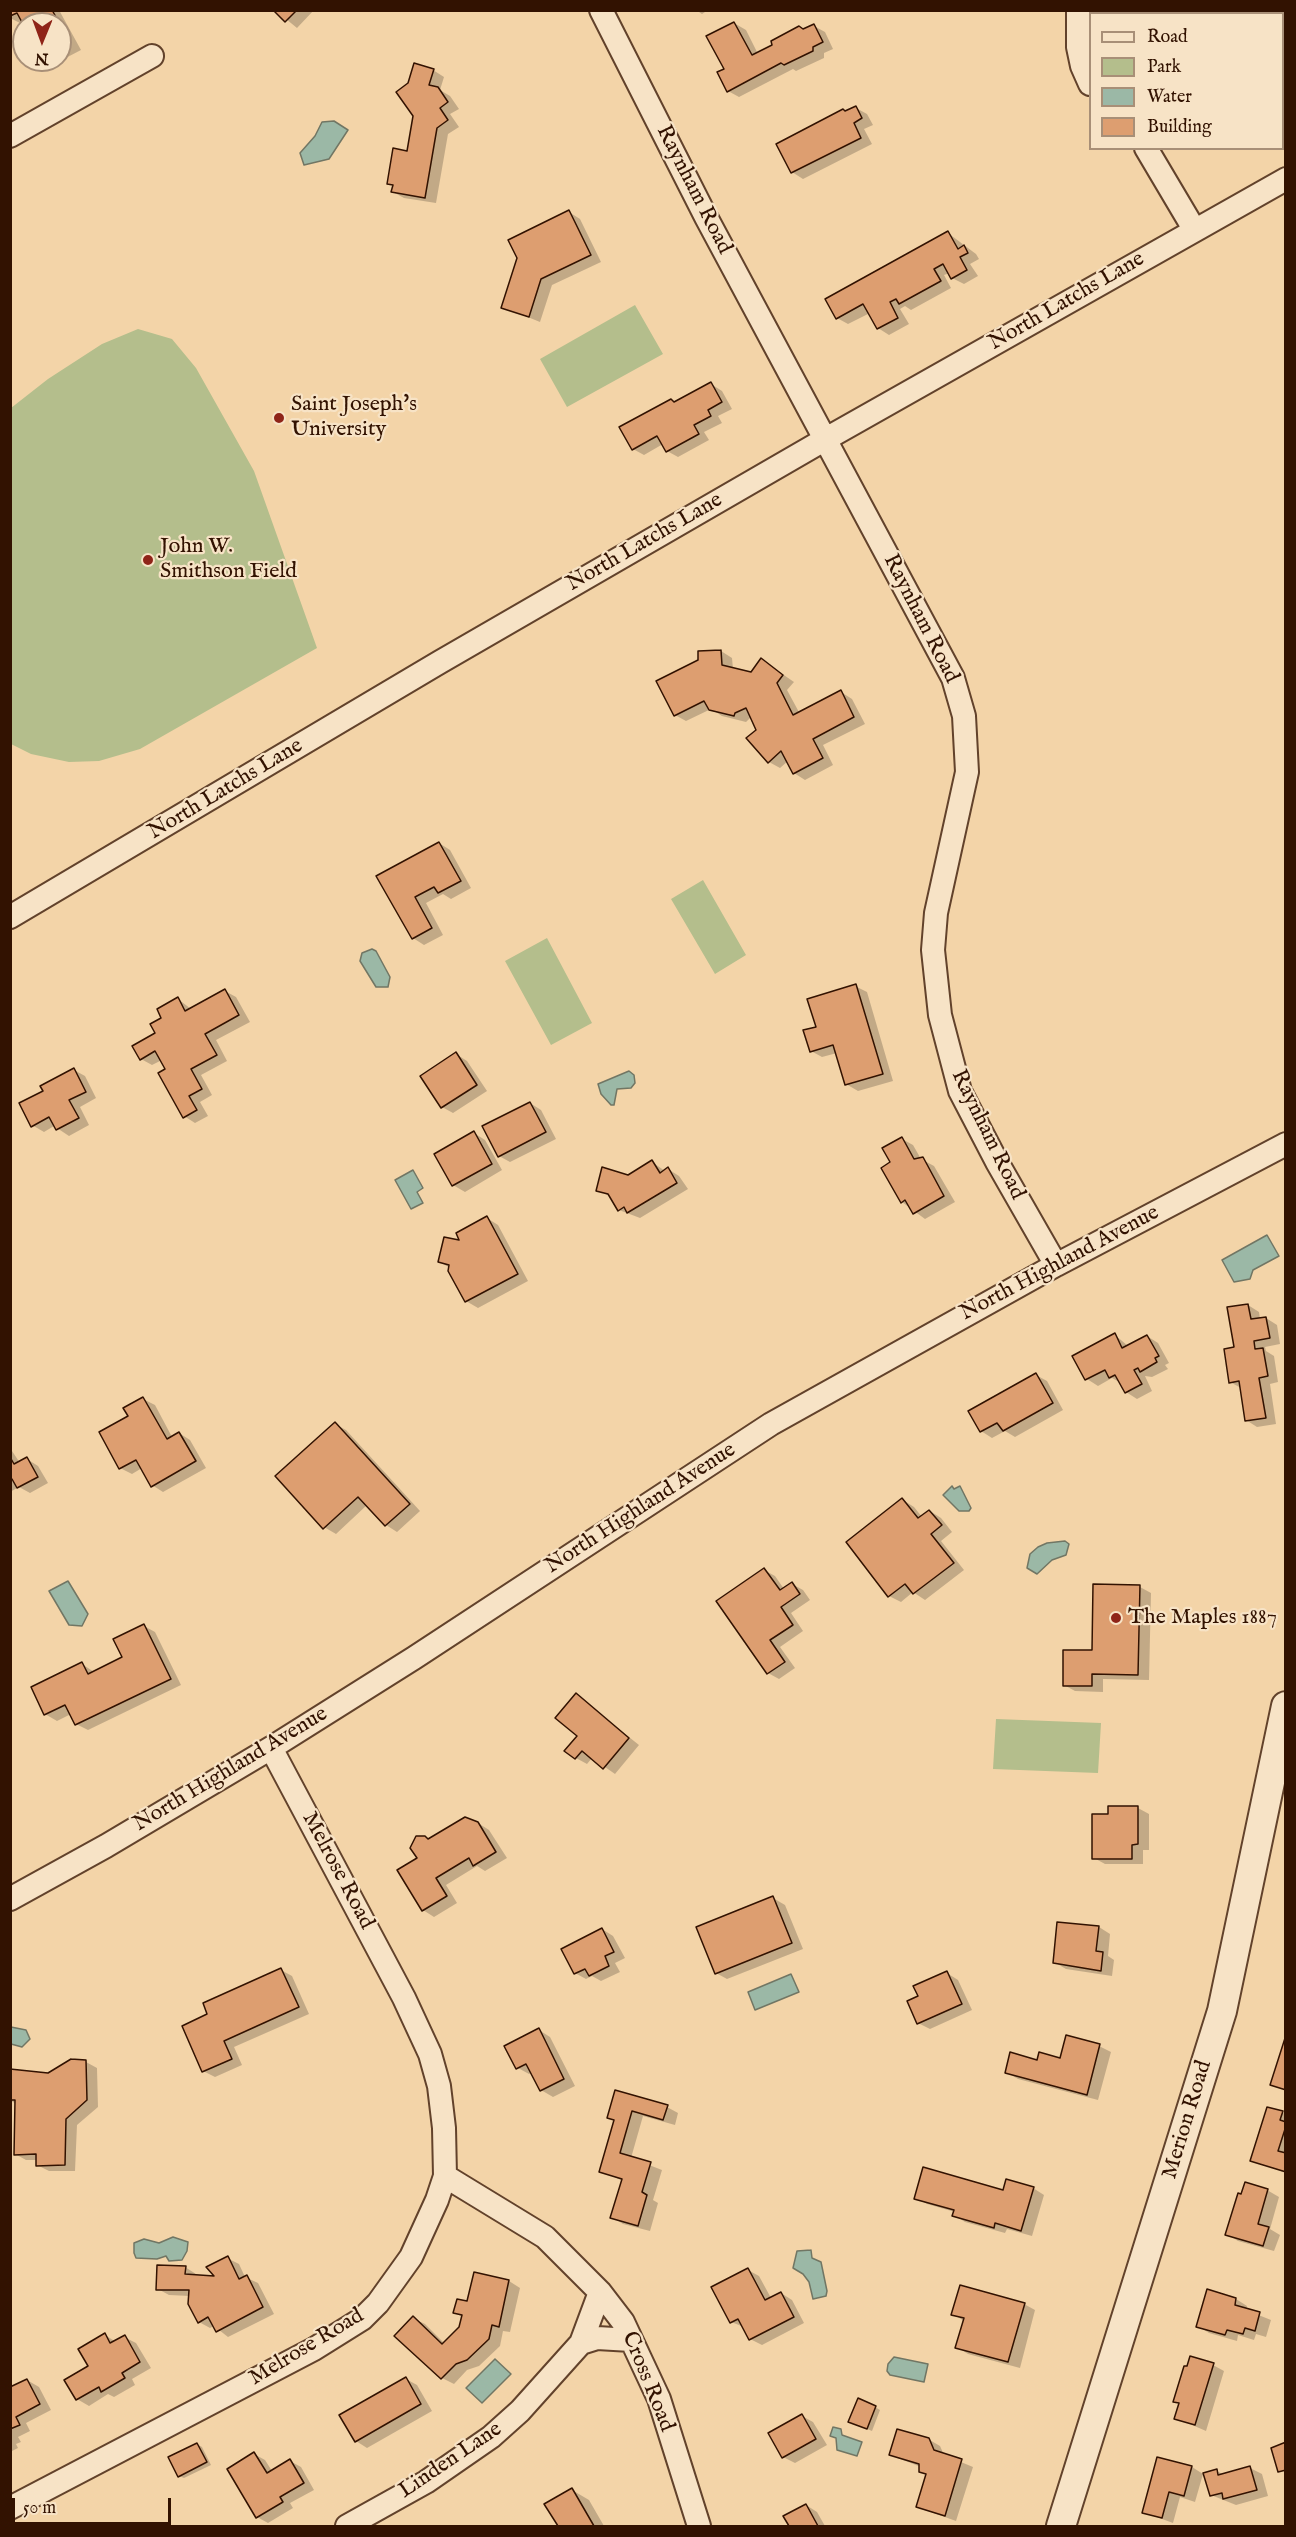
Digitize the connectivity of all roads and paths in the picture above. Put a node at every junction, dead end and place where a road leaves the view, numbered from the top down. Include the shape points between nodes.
1 (602, 10) edge
2 (1077, 10) edge
3 (152, 57) dead end
4 (1089, 82) edge
5 (10, 136) edge
6 (1147, 150) edge
7 (1286, 179) edge
8 (1194, 229) junction
9 (824, 440) junction
10 (10, 917) edge
11 (1286, 1144) edge
12 (1056, 1265) junction
13 (1286, 1706) edge
14 (271, 1748) junction
15 (10, 1899) edge
16 (445, 2176) junction
17 (600, 2292) junction
18 (631, 2340) junction
19 (581, 2343) junction
20 (10, 2508) edge
21 (347, 2526) edge
22 (699, 2526) edge
23 (1061, 2526) edge

1 - 9 street, Raynham Road via 706,218
2 - 4 street via 1078,47
3 - 5 street
6 - 8 street
7 - 8 street, North Latchs Lane
8 - 9 street, North Latchs Lane
9 - 10 street, North Latchs Lane
9 - 12 street, Raynham Road via 938,646 964,716 967,772 935,922 933,950 940,1014 960,1091
11 - 12 street, North Highland Avenue
12 - 14 street, North Highland Avenue via 771,1424
13 - 23 street, Merion Road via 1222,2011
14 - 15 street, North Highland Avenue
14 - 16 street, Melrose Road via 430,2054 443,2108
16 - 17 street, Cross Road via 544,2237
16 - 20 street, Melrose Road via 411,2257 362,2319 283,2366
17 - 18 street, Cross Road via 623,2322
17 - 19 street, Linden Lane
18 - 19 street via 597,2338
18 - 22 street, Cross Road via 659,2399
19 - 21 street, Linden Lane via 491,2438 426,2482

